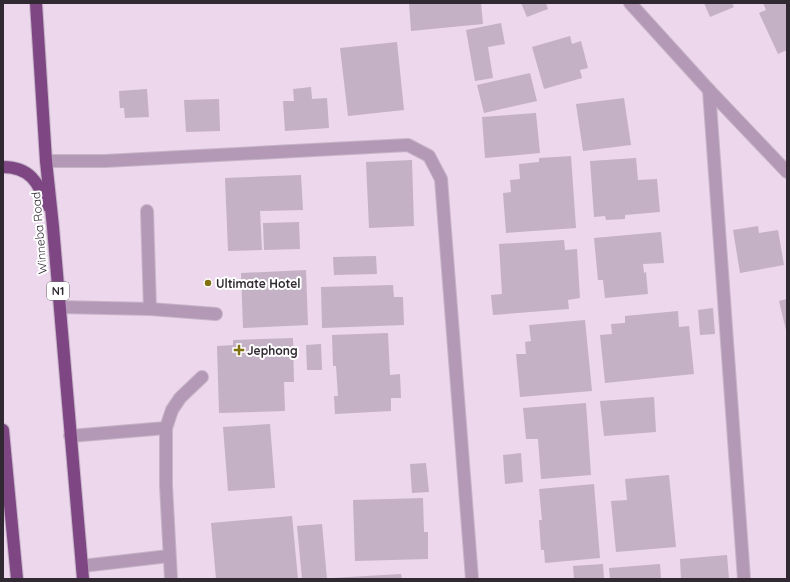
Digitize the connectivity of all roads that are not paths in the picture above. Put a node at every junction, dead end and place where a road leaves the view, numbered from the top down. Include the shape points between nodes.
1 (36, 3) edge
2 (630, 3) edge
3 (709, 90) junction
4 (46, 161) junction
5 (3, 167) edge
6 (786, 168) edge
7 (147, 211) dead end
8 (53, 227) junction
9 (60, 307) junction
10 (150, 310) junction
11 (216, 314) dead end
12 (202, 377) dead end
13 (166, 428) junction
14 (3, 430) edge
15 (70, 436) junction
16 (169, 556) junction
17 (82, 566) junction
18 (17, 579) edge
19 (83, 579) edge
20 (171, 579) edge
21 (472, 579) edge
22 (744, 579) edge

1 - 4 highway, Winneba Road / N1
2 - 3 street
3 - 6 street
3 - 22 street
4 - 8 highway, Winneba Road / N1
4 - 21 street via 104,161 408,144 429,156 441,179
5 - 8 highway via 21,169 35,180
7 - 10 street
8 - 9 highway, Winneba Road / N1
9 - 10 street
9 - 15 highway, Winneba Road / N1
10 - 11 street
12 - 13 street via 180,398 172,410
13 - 15 street
13 - 16 street
14 - 18 highway
15 - 17 highway, Winneba Road / N1
16 - 17 street
16 - 20 street
17 - 19 highway, Winneba Road / N1

